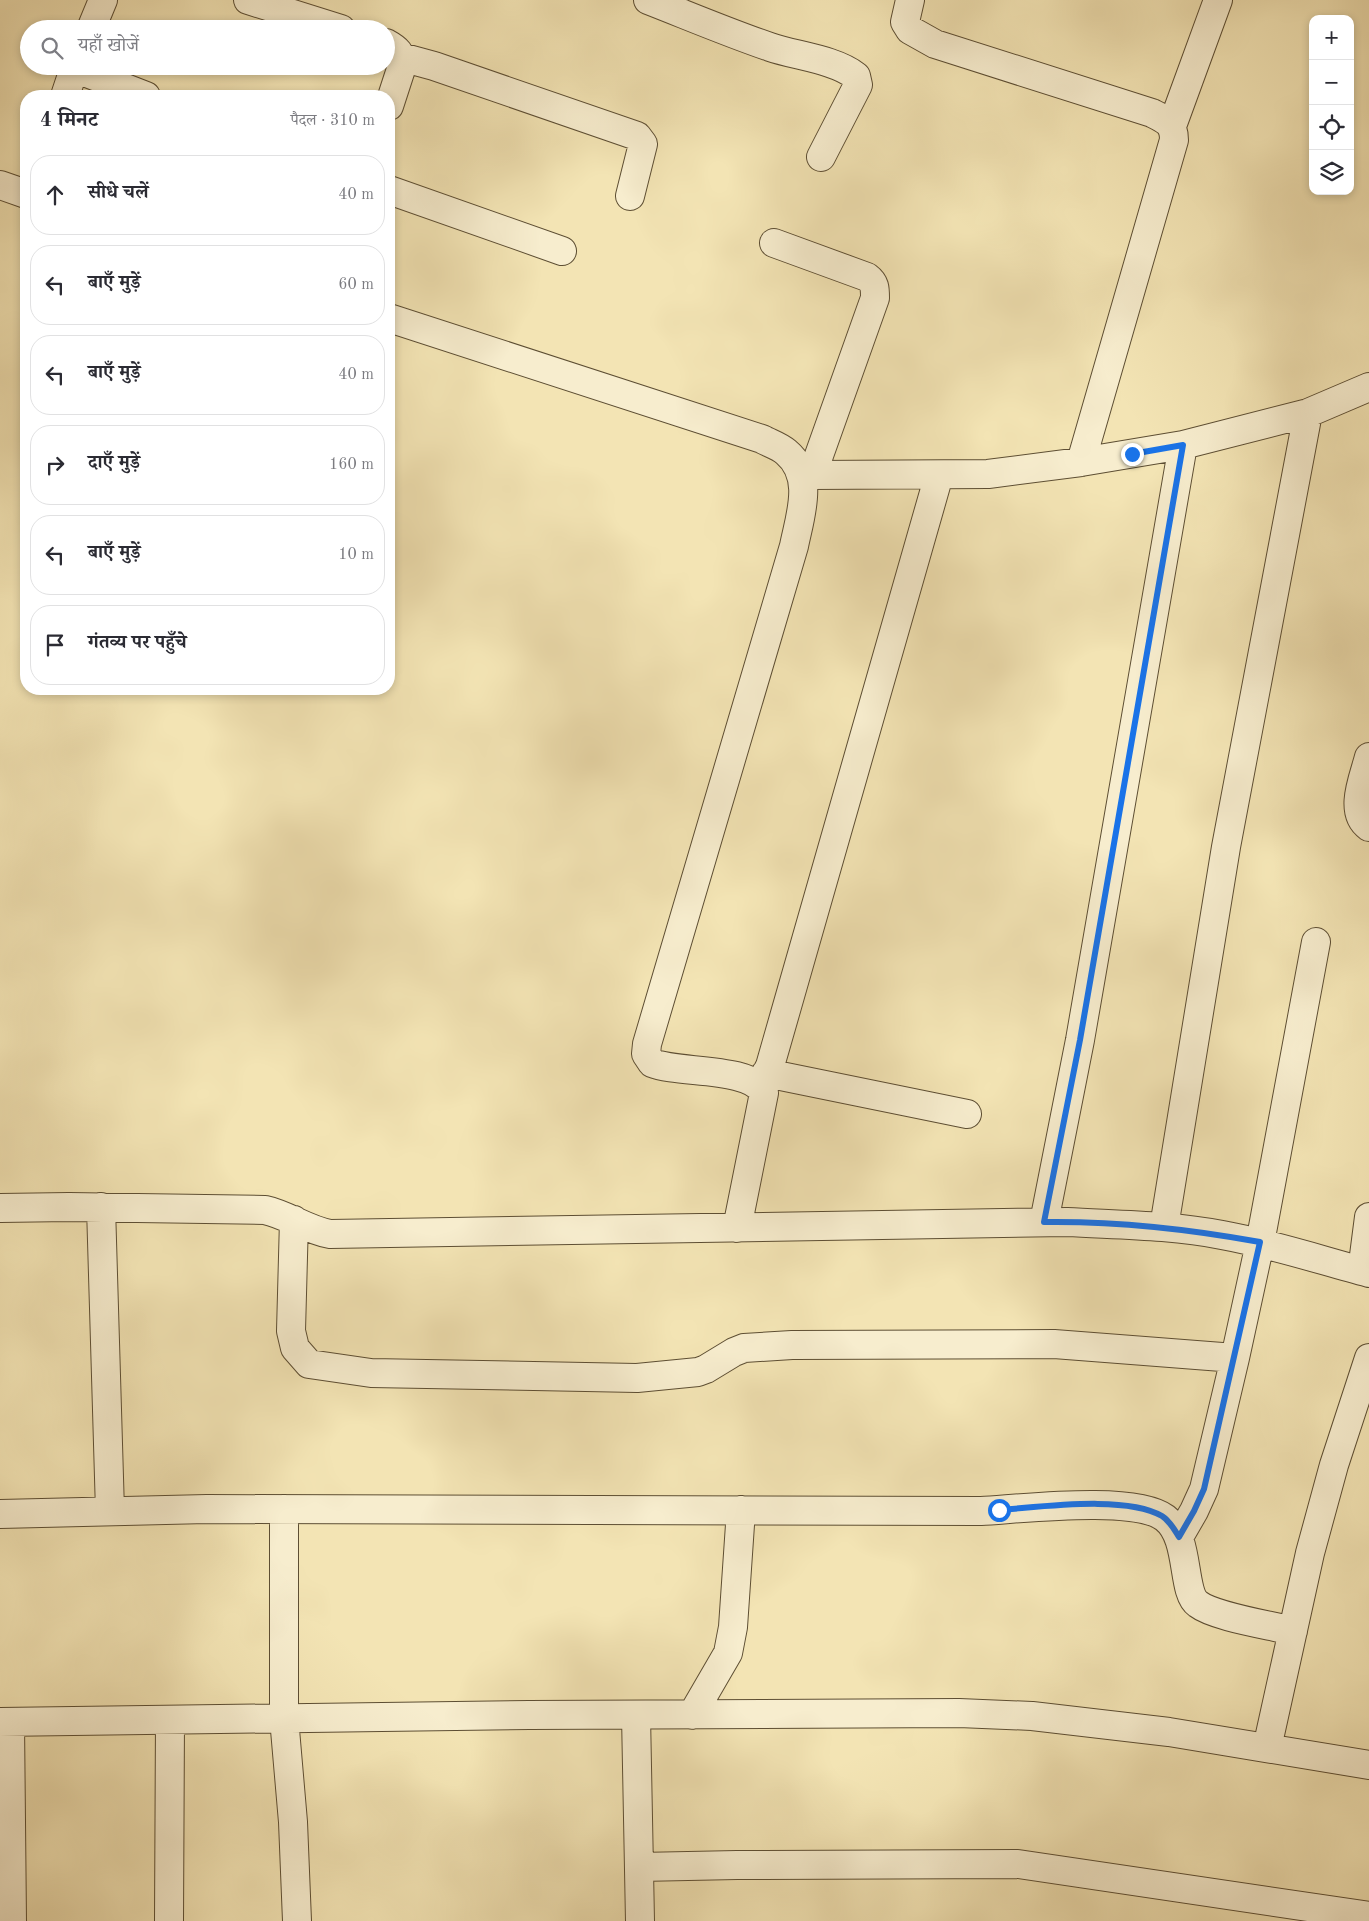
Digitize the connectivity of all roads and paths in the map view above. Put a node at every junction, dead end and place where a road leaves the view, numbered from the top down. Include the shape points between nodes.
1 (103, 0) edge
2 (248, 0) edge
3 (648, 0) edge
4 (910, 0) edge
5 (1218, 0) edge
6 (95, 20) edge
7 (312, 20) edge
8 (395, 50) edge
9 (395, 52) edge
10 (71, 75) edge
11 (94, 75) edge
12 (66, 90) edge
13 (131, 90) edge
14 (394, 90) edge
15 (1172, 126) junction
16 (821, 157) dead end
17 (0, 185) edge
18 (20, 192) edge
19 (395, 192) edge
20 (630, 196) dead end
21 (774, 243) dead end
22 (562, 251) dead end
23 (395, 320) edge
24 (1369, 387) edge
25 (1308, 413) junction
26 (1183, 445) junction
27 (1081, 462) junction
28 (939, 475) junction
29 (807, 476) junction
30 (1369, 757) edge
31 (1369, 827) edge
32 (1316, 942) dead end
33 (763, 1079) junction
34 (967, 1114) dead end
35 (101, 1207) junction
36 (0, 1208) edge
37 (1369, 1217) edge
38 (294, 1220) junction
39 (1044, 1222) junction
40 (1164, 1227) junction
41 (737, 1228) junction
42 (1260, 1242) junction
43 (1365, 1272) edge
44 (1235, 1358) junction
45 (1369, 1358) edge
46 (284, 1509) junction
47 (741, 1510) junction
48 (110, 1511) junction
49 (0, 1514) edge
50 (1179, 1537) junction
51 (1293, 1631) junction
52 (636, 1715) junction
53 (692, 1715) junction
54 (284, 1718) junction
55 (170, 1720) junction
56 (5, 1722) edge
57 (1267, 1748) junction
58 (1369, 1765) edge
59 (639, 1867) junction
60 (1247, 1910) edge
61 (1369, 1916) edge
62 (12, 1921) edge
63 (169, 1921) edge
64 (297, 1921) edge
65 (640, 1921) edge

1 - 6 street
2 - 7 street
3 - 16 street via 771,48 837,66 856,76 858,84
4 - 15 street via 905,22 910,30 935,44 1152,114 1167,120
5 - 15 street
8 - 20 street via 638,136 643,144
9 - 14 street via 402,66
10 - 12 street
11 - 13 street
15 - 27 street via 1174,140
17 - 18 street
19 - 22 street
21 - 29 street via 867,277 875,289 875,298
23 - 29 street via 762,439 786,452
24 - 25 street
25 - 26 street
25 - 40 street via 1226,847
26 - 27 street
26 - 39 street via 1081,1030
27 - 28 street via 988,474
28 - 29 street
28 - 33 street
29 - 33 street via 794,546 646,1044 649,1061 656,1065
30 - 31 street via 1358,804 1360,814
32 - 42 street
33 - 34 street
33 - 41 street via 764,1093
35 - 36 street
35 - 38 street via 258,1209
35 - 48 street
37 - 43 street
38 - 41 street via 330,1234
38 - 44 street via 291,1331 296,1348 309,1364 325,1367 371,1373 637,1378 706,1369 744,1348 792,1344 1054,1344
39 - 40 street
39 - 41 street
40 - 42 street
42 - 43 street
42 - 44 street
44 - 50 street via 1204,1489
45 - 51 street via 1334,1465
46 - 47 street
46 - 48 street
46 - 54 street
47 - 50 street via 980,1511 1106,1505 1155,1513 1164,1517
47 - 53 street via 730,1645 720,1669
48 - 49 street
50 - 51 street via 1192,1596 1198,1604 1214,1612
51 - 57 street
52 - 53 street
52 - 54 street
52 - 59 street
53 - 57 street via 959,1713 1032,1716 1169,1732
54 - 55 street
54 - 64 street
55 - 56 street
55 - 63 street
56 - 62 street
57 - 58 street
59 - 60 street via 1018,1864
59 - 65 street
60 - 61 street

